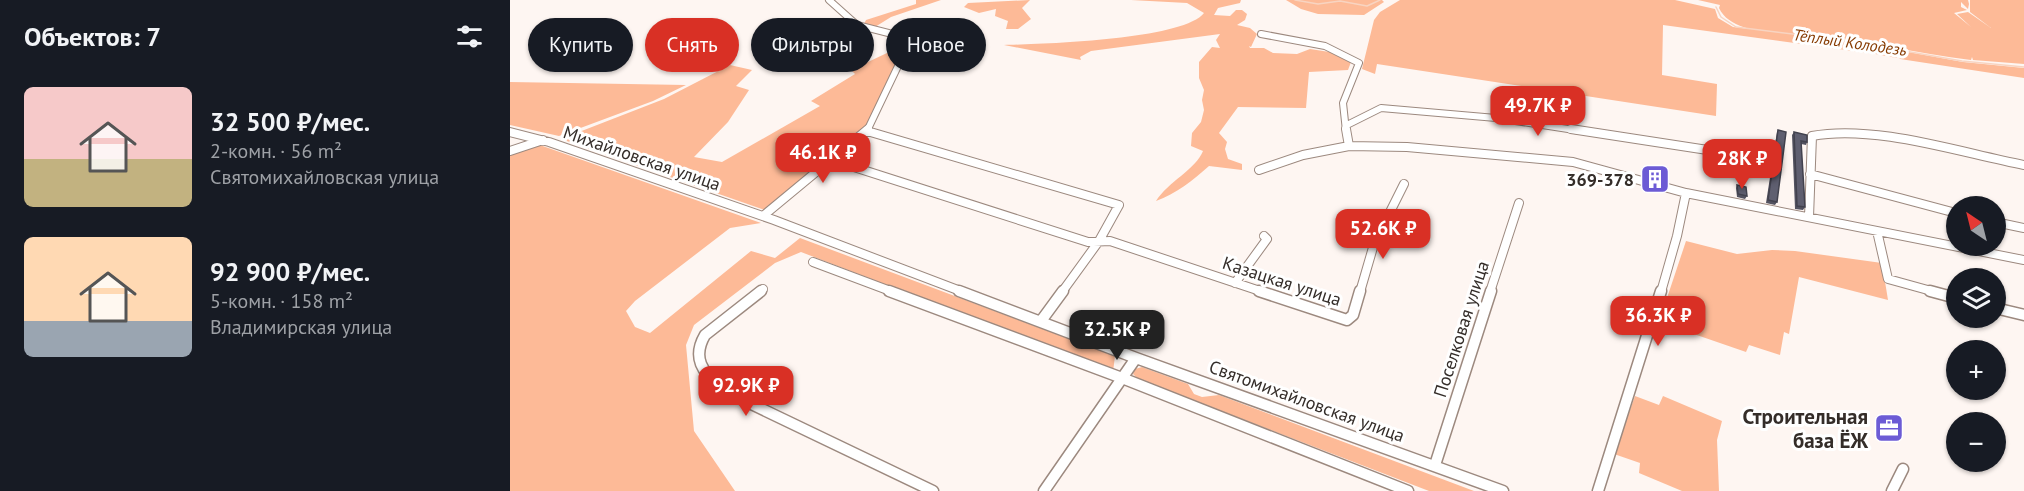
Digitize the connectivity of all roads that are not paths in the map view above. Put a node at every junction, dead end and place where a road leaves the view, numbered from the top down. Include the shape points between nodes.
1 (829, 0) edge
2 (1261, 34) dead end
3 (1347, 125) junction
4 (867, 131) junction
5 (510, 132) edge
6 (543, 140) junction
7 (1349, 146) junction
8 (510, 151) edge
9 (1727, 153) dead end
10 (832, 160) junction
11 (2024, 165) edge
12 (1259, 170) dead end
13 (1810, 174) junction
14 (1404, 184) dead end
15 (1686, 193) junction
16 (1520, 203) dead end
17 (1946, 210) edge
18 (763, 216) junction
19 (1809, 217) junction
20 (2006, 224) edge
21 (2024, 228) edge
22 (1877, 231) junction
23 (1264, 236) dead end
24 (1100, 241) junction
25 (2024, 260) edge
26 (813, 262) dead end
27 (1235, 283) junction
28 (763, 289) dead end
29 (1946, 295) edge
30 (2006, 311) edge
31 (2024, 315) edge
32 (1041, 321) junction
33 (1136, 358) junction
34 (1122, 378) junction
35 (1435, 465) junction
36 (1903, 469) dead end
37 (933, 491) edge
38 (1044, 491) edge
39 (1408, 491) edge
40 (1503, 491) edge
41 (1598, 491) edge
42 (1892, 491) edge

1 - 4 street via 857,25 910,41
2 - 3 street via 1319,44 1359,63 1343,102
3 - 7 street
3 - 9 street via 1381,108 1496,118
4 - 10 street
4 - 24 street via 1119,205
5 - 6 street, Михайловская улица
6 - 8 street
6 - 18 street, Михайловская улица
7 - 12 street via 1303,155
7 - 15 street via 1407,147 1573,162
10 - 18 street
10 - 24 street, Казацкая улица via 1088,242
11 - 13 street via 1890,139 1822,132 1812,136
13 - 17 street
13 - 19 street
14 - 27 street, Казацкая улица via 1374,244 1353,315 1347,320
15 - 19 street
15 - 41 street via 1652,322
16 - 35 street, Поселковая улица
18 - 32 street, Святомихайловская улица
19 - 22 street
20 - 21 street
22 - 25 street
22 - 29 street via 1888,279
23 - 27 street via 1267,239
24 - 27 street, Казацкая улица
24 - 32 street
26 - 34 street
28 - 37 street via 705,335 699,345 701,368 720,389
30 - 31 street
32 - 33 street, Святомихайловская улица
33 - 34 street
33 - 35 street, Святомихайловская улица
34 - 38 street
34 - 39 street
35 - 40 street, Святомихайловская улица
36 - 42 street

